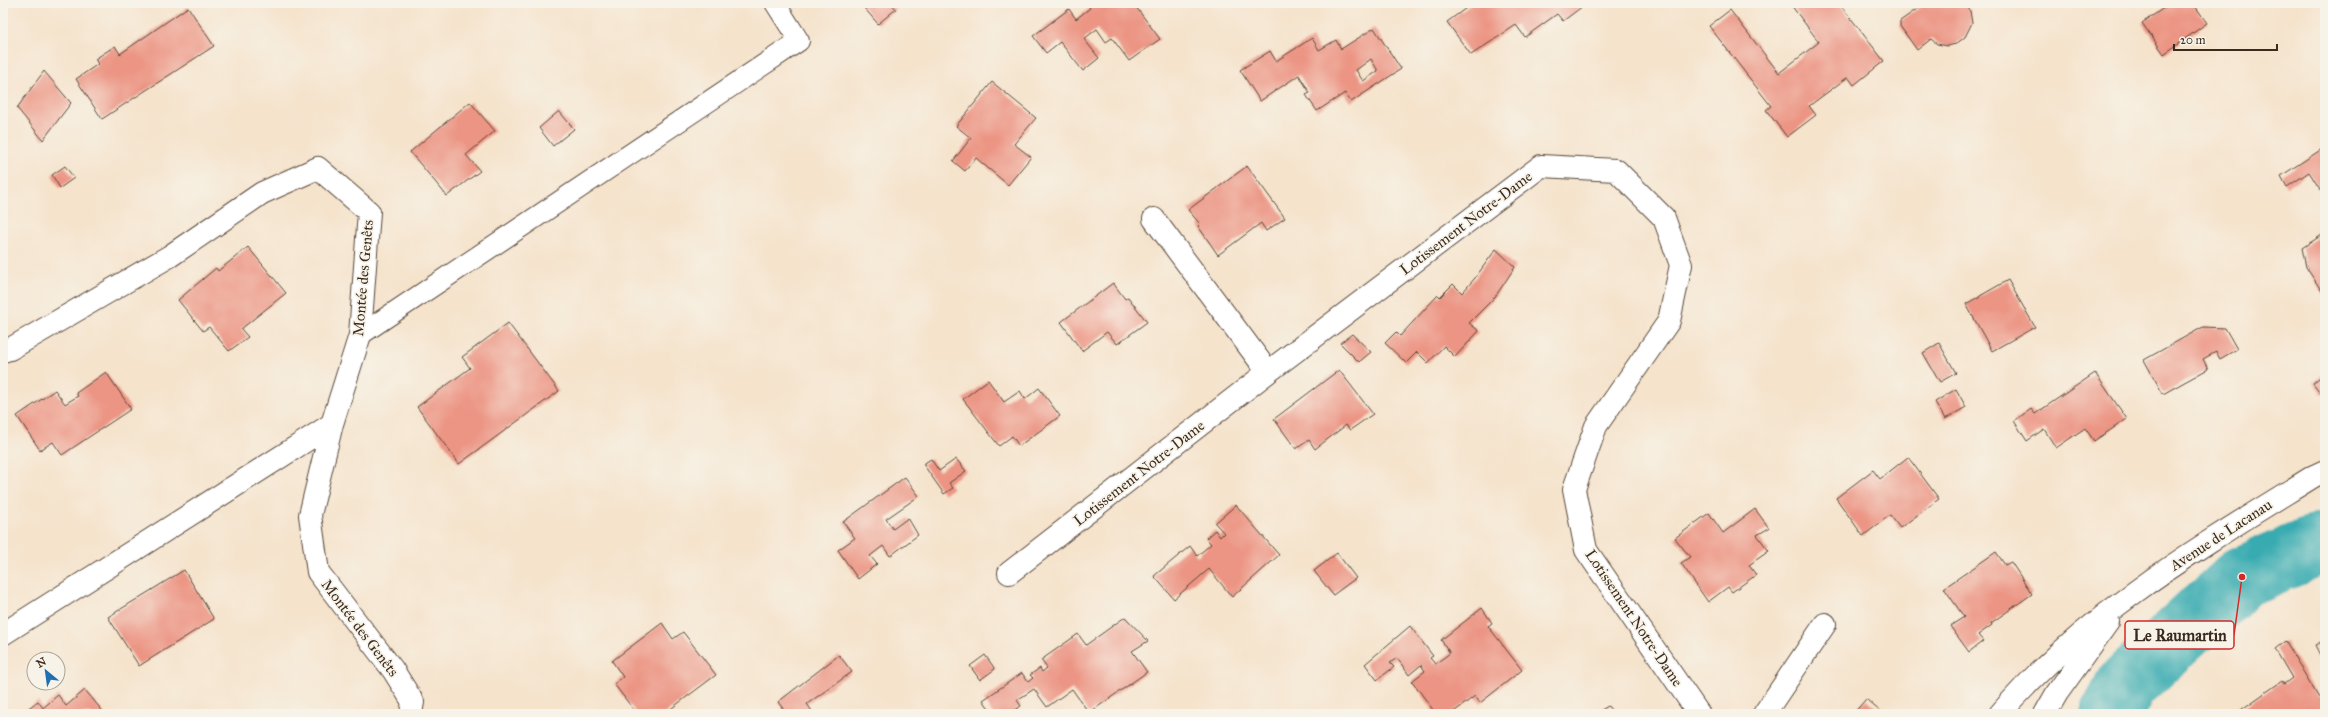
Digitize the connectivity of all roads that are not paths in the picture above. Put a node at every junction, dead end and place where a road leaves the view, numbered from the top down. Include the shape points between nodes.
1 (775, 3) edge
2 (1154, 219) dead end
3 (360, 335) junction
4 (3, 351) edge
5 (1268, 372) junction
6 (332, 424) junction
7 (2325, 471) edge
8 (1009, 573) dead end
9 (2121, 604) junction
10 (1825, 624) dead end
11 (3, 634) edge
12 (411, 714) edge
13 (1699, 714) edge
14 (1764, 714) edge
15 (2000, 714) edge
16 (2045, 714) edge

1 - 3 lane via 799,41
2 - 5 street
3 - 4 street, Montée des Genêts via 369,212 318,168 262,193 170,256
3 - 6 street, Montée des Genêts
5 - 8 street, Lotissement Notre-Dame
5 - 13 street, Lotissement Notre-Dame via 1541,166 1616,170 1664,218 1681,265 1669,321 1596,426 1574,489 1586,550
6 - 11 street
6 - 12 street, Montée des Genêts via 310,516 318,572 393,670 412,702
7 - 9 street, Avenue de Lacanau via 2192,552
9 - 15 street, Avenue de Lacanau via 2042,669
9 - 16 street, Avenue de Lacanau via 2057,693
10 - 14 street

